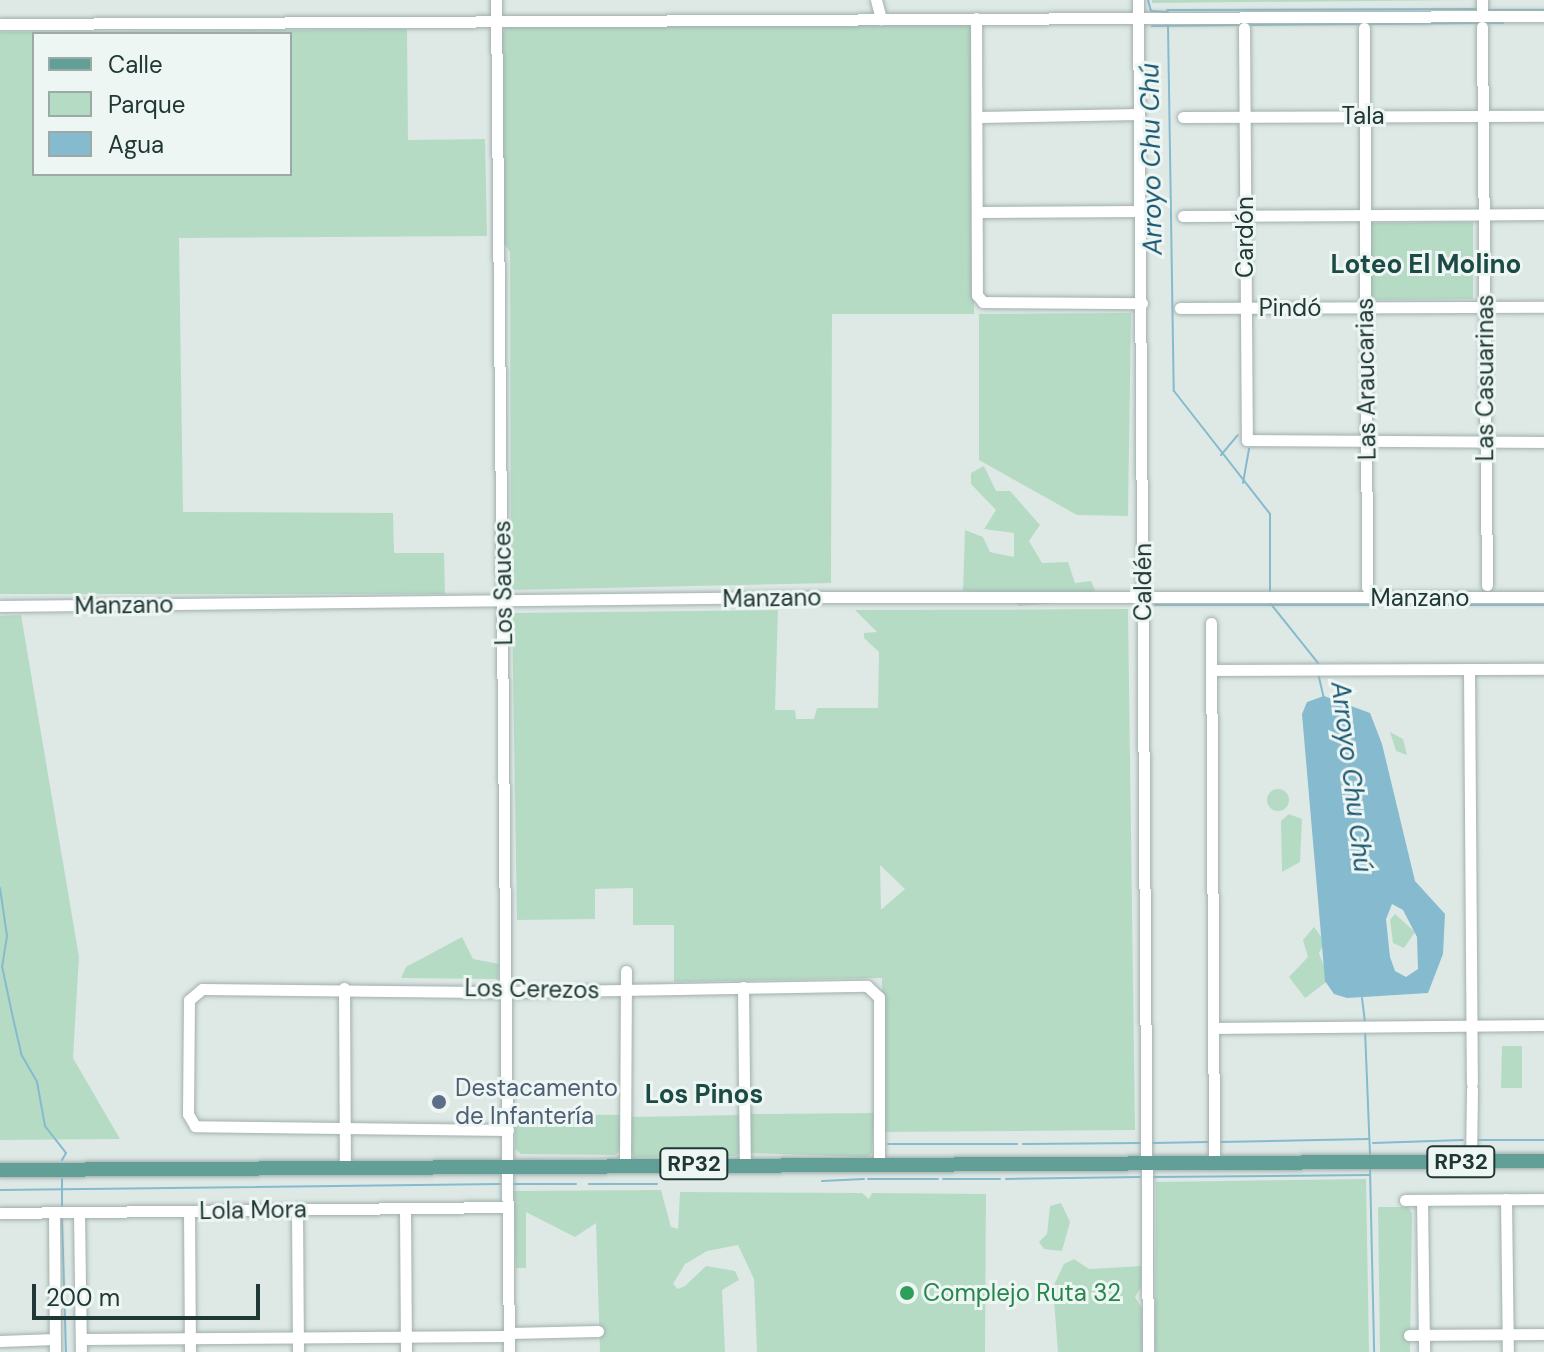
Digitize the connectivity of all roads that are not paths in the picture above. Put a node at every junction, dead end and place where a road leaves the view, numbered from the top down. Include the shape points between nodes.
1 (496, 0) edge
2 (876, 0) edge
3 (1138, 0) edge
4 (1482, 0) edge
5 (1138, 16) junction
6 (1544, 16) edge
7 (976, 18) junction
8 (881, 19) junction
9 (497, 22) junction
10 (1482, 22) junction
11 (0, 24) edge
12 (1244, 28) dead end
13 (1364, 28) dead end
14 (1139, 114) junction
15 (1482, 115) junction
16 (1364, 116) junction
17 (1544, 116) edge
18 (979, 117) junction
19 (1183, 117) dead end
20 (1245, 117) junction
21 (1140, 211) junction
22 (979, 212) junction
23 (1484, 214) junction
24 (1544, 214) edge
25 (1365, 215) junction
26 (1183, 216) dead end
27 (1245, 216) junction
28 (1142, 303) junction
29 (1544, 307) edge
30 (1180, 308) dead end
31 (1246, 308) junction
32 (1365, 308) junction
33 (1484, 308) junction
34 (1485, 442) junction
35 (1544, 442) edge
36 (1367, 443) junction
37 (1487, 585) dead end
38 (1367, 587) dead end
39 (1544, 597) edge
40 (1143, 598) junction
41 (503, 602) junction
42 (0, 606) edge
43 (1211, 623) dead end
44 (1469, 669) junction
45 (1544, 669) edge
46 (1211, 670) junction
47 (626, 971) dead end
48 (743, 987) junction
49 (344, 988) junction
50 (626, 990) junction
51 (506, 992) junction
52 (1544, 1028) edge
53 (1471, 1029) junction
54 (1213, 1031) junction
55 (508, 1130) junction
56 (346, 1131) junction
57 (1544, 1161) edge
58 (1471, 1162) junction
59 (625, 1163) junction
60 (1147, 1163) junction
61 (1214, 1163) junction
62 (879, 1164) junction
63 (745, 1165) junction
64 (508, 1166) junction
65 (345, 1168) junction
66 (0, 1170) edge
67 (1506, 1199) junction
68 (1544, 1199) edge
69 (1405, 1200) dead end
70 (1422, 1200) junction
71 (507, 1207) junction
72 (405, 1209) junction
73 (297, 1210) junction
74 (189, 1211) junction
75 (79, 1212) junction
76 (0, 1213) edge
77 (54, 1213) junction
78 (598, 1331) dead end
79 (509, 1334) junction
80 (1508, 1334) junction
81 (1544, 1334) edge
82 (1409, 1335) dead end
83 (1424, 1335) junction
84 (406, 1337) junction
85 (298, 1338) junction
86 (81, 1339) junction
87 (0, 1341) edge
88 (55, 1346) edge
89 (190, 1346) edge
90 (81, 1352) edge
91 (298, 1352) edge
92 (406, 1352) edge
93 (509, 1352) edge
94 (1148, 1352) edge
95 (1424, 1352) edge
96 (1508, 1352) edge

1 - 9 street, Los Sauces
2 - 8 street
3 - 5 street, Caldén
4 - 10 street, Las Casuarinas
5 - 7 street
5 - 10 street
5 - 14 street, Caldén
6 - 10 street
7 - 8 street
7 - 18 street
8 - 9 street
9 - 11 street
9 - 41 street, Los Sauces
10 - 15 street, Las Casuarinas
12 - 20 street, Cardón
13 - 16 street, Las Araucarias
14 - 18 street
14 - 21 street, Caldén
15 - 16 street, Tala
15 - 17 street, Tala
15 - 23 street, Las Casuarinas
16 - 20 street, Tala
16 - 25 street, Las Araucarias
18 - 22 street
19 - 20 street, Tala
20 - 27 street, Cardón
21 - 22 street
21 - 28 street, Caldén
22 - 28 street via 977,295 983,302
23 - 24 street
23 - 25 street
23 - 33 street, Las Casuarinas
25 - 27 street
25 - 32 street, Las Araucarias
26 - 27 street
27 - 31 street, Cardón
28 - 40 street, Caldén
29 - 33 street, Pindó
30 - 31 street, Pindó
31 - 32 street, Pindó
31 - 36 street, Cardón via 1245,436 1252,443
32 - 33 street, Pindó
32 - 36 street, Las Araucarias
33 - 34 street, Las Casuarinas
34 - 35 street
34 - 36 street
34 - 37 street, Las Casuarinas
36 - 38 street, Las Araucarias
39 - 40 street, Manzano
40 - 41 street, Manzano
40 - 60 street, Caldén
41 - 42 street, Manzano
41 - 51 street, Los Sauces
43 - 46 street
44 - 45 street
44 - 46 street
44 - 53 street
46 - 54 street
47 - 50 street
48 - 50 street, Los Cerezos
48 - 62 street, Los Cerezos via 871,988 879,997
48 - 63 street
49 - 51 street, Los Cerezos
49 - 56 street
49 - 56 street, Los Cerezos via 192,993 190,1123 200,1128
50 - 51 street, Los Cerezos
50 - 59 street
51 - 55 street, Los Sauces
52 - 53 street
53 - 54 street
53 - 58 street
54 - 61 street
55 - 56 street
55 - 64 street, Los Sauces
56 - 65 street
57 - 58 main road, RP32
58 - 61 main road, RP32
59 - 63 main road, RP32
59 - 64 main road, RP32
60 - 61 main road, RP32
60 - 62 main road, RP32
60 - 94 street, Caldén
62 - 63 main road, RP32
64 - 65 main road, RP32
64 - 71 street, Los Sauces
65 - 66 main road, RP32
67 - 68 street
67 - 70 street
67 - 80 street
69 - 70 street
70 - 83 street
71 - 72 street, Lola Mora
71 - 79 street, Los Sauces
72 - 73 street, Lola Mora
72 - 84 street
73 - 74 street, Lola Mora
73 - 85 street
74 - 75 street, Lola Mora
74 - 89 street
75 - 77 street, Lola Mora
75 - 86 street
76 - 77 street, Lola Mora
77 - 88 street
78 - 79 street
79 - 84 street
79 - 93 street, Los Sauces
80 - 81 street
80 - 83 street
80 - 96 street
82 - 83 street
83 - 95 street
84 - 85 street
84 - 92 street
85 - 89 street
85 - 91 street
86 - 89 street
86 - 90 street
87 - 88 street

